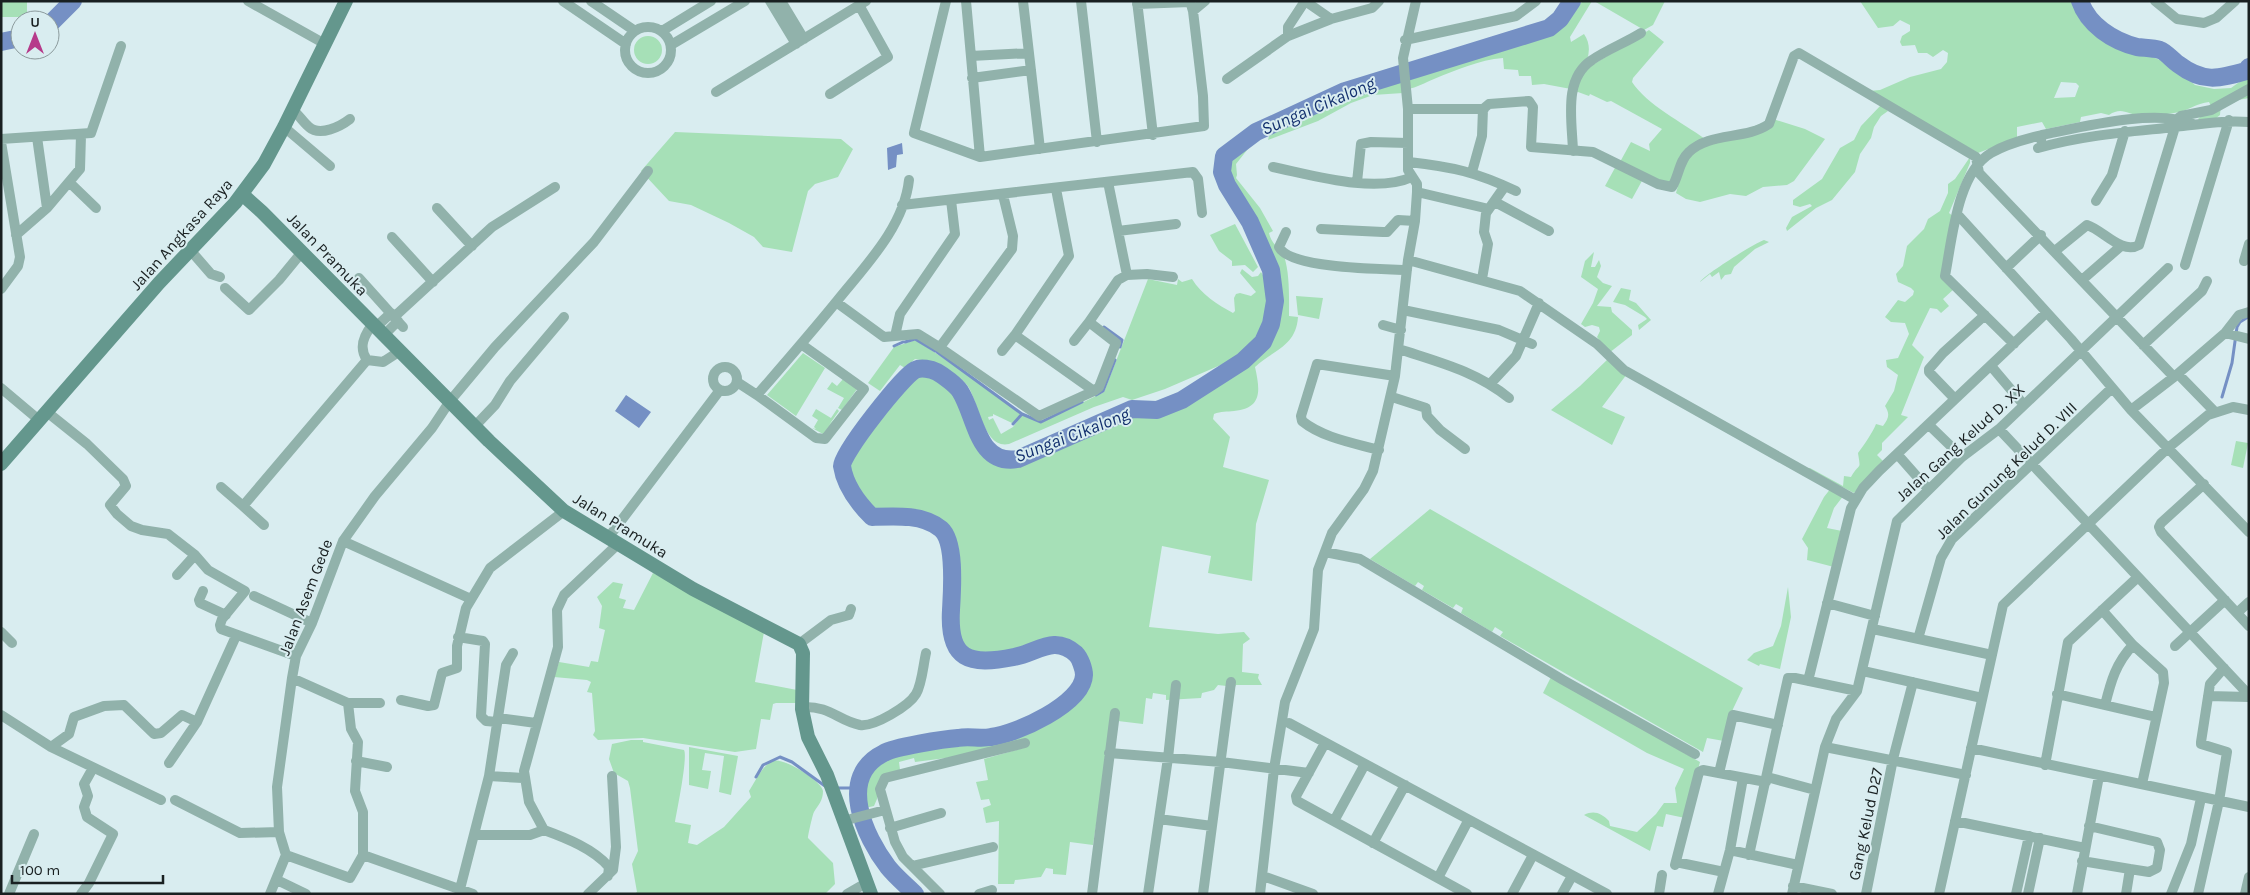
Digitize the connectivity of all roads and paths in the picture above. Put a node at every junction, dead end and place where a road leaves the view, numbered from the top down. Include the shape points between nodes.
1 (248, 1) edge
2 (346, 1) edge
3 (563, 1) edge
4 (591, 1) edge
5 (711, 1) edge
6 (744, 1) edge
7 (770, 1) edge
8 (781, 1) edge
9 (946, 1) edge
10 (966, 1) edge
11 (1023, 1) edge
12 (1081, 1) edge
13 (1205, 1) edge
14 (1305, 1) edge
15 (1379, 1) edge
16 (1416, 1) edge
17 (1536, 1) edge
18 (2155, 1) edge
19 (2236, 1) edge
20 (863, 3) edge
21 (1137, 3) edge
22 (1191, 5) edge
23 (1331, 20) junction
24 (635, 31) junction
25 (662, 31) junction
26 (1641, 34) dead end
27 (1288, 36) junction
28 (1405, 40) junction
29 (800, 41) junction
30 (325, 44) junction
31 (626, 44) junction
32 (121, 46) dead end
33 (671, 46) junction
34 (1029, 53) junction
35 (971, 56) junction
36 (1031, 70) junction
37 (972, 78) junction
38 (1227, 79) dead end
39 (2249, 89) edge
40 (716, 92) dead end
41 (830, 94) dead end
42 (1408, 109) junction
43 (1484, 109) junction
44 (292, 110) junction
45 (350, 119) dead end
46 (2229, 120) junction
47 (2249, 122) edge
48 (2176, 123) junction
49 (284, 127) junction
50 (2125, 131) junction
51 (81, 135) junction
52 (1153, 135) junction
53 (2042, 135) junction
54 (37, 137) junction
55 (1, 140) edge
56 (1098, 142) junction
57 (1408, 143) junction
58 (1040, 149) junction
59 (1573, 151) junction
60 (980, 157) junction
61 (1408, 162) junction
62 (1977, 165) junction
63 (330, 166) dead end
64 (1273, 167) dead end
65 (648, 171) dead end
66 (1472, 172) junction
67 (1412, 178) junction
68 (909, 180) dead end
69 (69, 182) junction
70 (1108, 182) junction
71 (1357, 182) junction
72 (1505, 186) junction
73 (555, 187) dead end
74 (1056, 189) junction
75 (1516, 191) dead end
76 (1417, 192) junction
77 (242, 194) junction
78 (1003, 195) junction
79 (951, 200) junction
80 (2096, 201) dead end
81 (902, 205) junction
82 (1492, 206) junction
83 (47, 208) junction
84 (96, 208) dead end
85 (438, 208) dead end
86 (6, 212) edge
87 (1202, 213) dead end
88 (1958, 215) junction
89 (1415, 221) junction
90 (1176, 224) dead end
91 (1321, 229) dead end
92 (1118, 231) junction
93 (1549, 231) dead end
94 (1286, 232) dead end
95 (16, 235) junction
96 (2040, 235) junction
97 (392, 237) dead end
98 (2249, 244) edge
99 (472, 246) junction
100 (2120, 246) junction
101 (191, 251) junction
102 (2055, 251) junction
103 (302, 252) junction
104 (2244, 261) dead end
105 (1408, 265) junction
106 (2185, 265) dead end
107 (2006, 268) junction
108 (2168, 268) dead end
109 (1127, 275) junction
110 (220, 277) dead end
111 (1174, 277) dead end
112 (359, 278) dead end
113 (1482, 279) junction
114 (2082, 280) junction
115 (2208, 281) dead end
116 (433, 282) junction
117 (225, 288) dead end
118 (1, 289) edge
119 (836, 302) junction
120 (1539, 303) junction
121 (1403, 310) junction
122 (2249, 312) edge
123 (2046, 313) junction
124 (1985, 315) junction
125 (564, 317) dead end
126 (2117, 318) junction
127 (397, 320) junction
128 (1089, 322) junction
129 (1383, 325) dead end
130 (378, 329) junction
131 (1401, 330) junction
132 (1015, 335) junction
133 (895, 336) junction
134 (2236, 336) edge
135 (1074, 341) dead end
136 (1527, 342) junction
137 (801, 344) junction
138 (2014, 344) junction
139 (2143, 345) junction
140 (939, 347) junction
141 (1399, 349) junction
142 (400, 351) junction
143 (1002, 351) dead end
144 (2082, 351) junction
145 (367, 360) junction
146 (1991, 366) junction
147 (1395, 376) junction
148 (2176, 376) junction
149 (737, 382) junction
150 (1492, 383) junction
151 (1, 388) edge
152 (2112, 388) junction
153 (720, 390) junction
154 (1094, 391) junction
155 (757, 395) junction
156 (1392, 397) junction
157 (1509, 398) dead end
158 (1955, 399) junction
159 (450, 401) junction
160 (2024, 405) junction
161 (2132, 410) junction
162 (2249, 410) edge
163 (2215, 412) junction
164 (43, 416) junction
165 (1929, 425) junction
166 (475, 426) junction
167 (1999, 429) junction
168 (2168, 448) junction
169 (1465, 449) dead end
170 (1379, 450) junction
171 (1898, 455) junction
172 (1962, 457) junction
173 (1, 464) edge
174 (2033, 464) junction
175 (2204, 484) junction
176 (221, 486) dead end
177 (1928, 489) junction
178 (1854, 499) junction
179 (243, 506) junction
180 (564, 511) junction
181 (2088, 524) junction
182 (264, 525) dead end
183 (2249, 532) edge
184 (343, 540) junction
185 (613, 541) junction
186 (1325, 552) junction
187 (195, 555) junction
188 (177, 575) dead end
189 (2138, 577) junction
190 (203, 591) dead end
191 (250, 594) junction
192 (471, 599) junction
193 (2225, 600) junction
194 (2249, 602) edge
195 (1827, 603) junction
196 (852, 608) dead end
197 (2102, 610) junction
198 (2237, 613) junction
199 (226, 615) junction
200 (1875, 616) junction
201 (312, 622) junction
202 (2249, 626) edge
203 (1873, 629) junction
204 (1, 632) edge
205 (2191, 633) junction
206 (236, 636) junction
207 (458, 637) junction
208 (1918, 639) junction
209 (12, 643) dead end
210 (799, 644) junction
211 (2133, 644) junction
212 (2175, 646) dead end
213 (513, 653) dead end
214 (926, 653) dead end
215 (1992, 655) junction
216 (296, 656) junction
217 (2224, 668) junction
218 (1863, 671) junction
219 (292, 678) junction
220 (1808, 681) junction
221 (1231, 682) dead end
222 (1913, 682) junction
223 (1176, 684) dead end
224 (1857, 691) junction
225 (2057, 694) junction
226 (2208, 696) junction
227 (2249, 696) edge
228 (1982, 698) junction
229 (401, 700) dead end
230 (348, 702) junction
231 (380, 703) dead end
232 (2105, 705) junction
233 (802, 707) junction
234 (1115, 712) dead end
235 (1, 715) edge
236 (2156, 716) junction
237 (498, 720) junction
238 (197, 722) junction
239 (1289, 722) dead end
240 (536, 723) junction
241 (1778, 724) junction
242 (1325, 742) junction
243 (1025, 743) dead end
244 (51, 747) junction
245 (1825, 747) junction
246 (1971, 748) junction
247 (1109, 753) junction
248 (1695, 754) dead end
249 (1168, 758) junction
250 (1893, 759) junction
251 (356, 761) junction
252 (1221, 762) junction
253 (169, 763) dead end
254 (1364, 764) junction
255 (2045, 764) junction
256 (387, 767) dead end
257 (93, 768) junction
258 (1274, 769) junction
259 (1309, 773) junction
260 (1719, 773) junction
261 (1966, 774) junction
262 (490, 776) junction
263 (612, 776) dead end
264 (2099, 776) junction
265 (523, 778) junction
266 (1743, 778) junction
267 (1767, 780) junction
268 (2142, 784) junction
269 (1405, 785) junction
270 (1815, 790) junction
271 (2201, 798) junction
272 (161, 800) dead end
273 (175, 800) dead end
274 (2219, 801) junction
275 (2249, 807) edge
276 (885, 810) junction
277 (941, 813) dead end
278 (1160, 819) junction
279 (846, 820) junction
280 (1334, 821) junction
281 (1468, 821) junction
282 (1955, 821) junction
283 (1212, 826) junction
284 (2089, 826) junction
285 (890, 828) junction
286 (544, 830) junction
287 (278, 832) junction
288 (34, 834) dead end
289 (474, 835) junction
290 (2029, 836) junction
291 (2040, 838) junction
292 (1373, 843) junction
293 (993, 847) dead end
294 (2085, 848) junction
295 (1730, 850) junction
296 (286, 855) junction
297 (363, 855) junction
298 (1533, 855) junction
299 (1749, 855) junction
300 (2082, 860) junction
301 (1798, 865) junction
302 (912, 866) junction
303 (2130, 869) junction
304 (1724, 872) junction
305 (1662, 875) dead end
306 (608, 876) junction
307 (1263, 876) junction
308 (1572, 876) junction
309 (2249, 877) edge
310 (1438, 878) junction
311 (277, 880) junction
312 (869, 888) edge
313 (460, 889) junction
314 (992, 890) dead end
315 (1793, 890) edge
316 (9, 894) edge
317 (81, 894) edge
318 (270, 894) edge
319 (306, 894) edge
320 (473, 894) edge
321 (588, 894) edge
322 (847, 894) edge
323 (940, 894) edge
324 (979, 894) edge
325 (1092, 894) edge
326 (1148, 894) edge
327 (1204, 894) edge
328 (1260, 894) edge
329 (1313, 894) edge
330 (1467, 894) edge
331 (1512, 894) edge
332 (1562, 894) edge
333 (1607, 894) edge
334 (1659, 894) edge
335 (1718, 894) edge
336 (1832, 894) edge
337 (1866, 894) edge
338 (1939, 894) edge
339 (2016, 894) edge
340 (2028, 894) edge
341 (2076, 894) edge
342 (2126, 894) edge
343 (2171, 894) edge
344 (2198, 894) edge
345 (2245, 894) edge

1 - 30 street
2 - 30 street, Jalan Angkasa Raya
3 - 31 street
4 - 24 street
5 - 25 street
6 - 33 street
7 - 29 street
8 - 29 street
9 - 60 street via 914,134
10 - 35 street
11 - 34 street
12 - 56 street
13 - 22 street
14 - 23 street
14 - 27 street via 1288,27
15 - 23 street via 1372,8
16 - 28 street
17 - 28 street via 1516,16
18 - 19 street via 2177,19 2204,23 2216,18
20 - 29 street
20 - 41 street via 888,57
21 - 22 street
21 - 52 street
22 - 52 street via 1204,126
23 - 27 street
24 - 25 street via 645,27
24 - 31 street
25 - 33 street
26 - 59 street via 1591,60 1575,80 1571,100
27 - 38 street
28 - 42 street via 1403,58
29 - 40 street
30 - 44 street, Jalan Angkasa Raya
31 - 33 street via 628,62 636,70 648,73 659,70 668,62
32 - 51 street via 94,131
34 - 35 street
34 - 36 street
35 - 37 street
36 - 37 street
36 - 58 street
37 - 60 street
39 - 48 street via 2211,110 2181,116
42 - 43 street
42 - 57 street
43 - 59 street via 1490,104 1530,101 1533,107 1531,147
43 - 66 street via 1482,136
44 - 45 street via 316,130 329,130
44 - 49 street, Jalan Angkasa Raya
46 - 47 street
46 - 48 street
46 - 106 street
48 - 50 street
48 - 53 street via 2124,120
48 - 100 street via 2139,245 2130,248
49 - 63 street
49 - 77 street, Jalan Angkasa Raya via 264,164
50 - 53 street via 2071,139 2038,148
50 - 80 street via 2112,175
51 - 54 street
51 - 69 street via 81,166
52 - 56 street
53 - 62 street via 1990,153
54 - 55 street
54 - 83 street
55 - 86 street
56 - 58 street
57 - 61 street
57 - 71 street via 1361,144
58 - 60 street
59 - 62 street via 1602,156 1658,184 1672,187 1684,158 1698,145 1769,124 1794,56 1799,54 1976,157
61 - 66 street
61 - 67 street
62 - 88 street via 1959,203
62 - 96 street via 1979,173
64 - 71 street
65 - 159 street, Jalan Asem Gede via 594,242 517,322
66 - 72 street
67 - 71 street via 1400,183
67 - 76 street via 1417,184
68 - 81 street
69 - 83 street
69 - 84 street
70 - 74 street
70 - 87 street via 1193,172 1198,179
70 - 92 street
72 - 75 street
72 - 82 street
73 - 99 street via 492,227
74 - 78 street
74 - 132 street via 1069,256
76 - 82 street
76 - 89 street
77 - 101 street, Jalan Angkasa Raya
77 - 103 street, Jalan Pramuka
78 - 79 street
78 - 140 street via 1012,249
79 - 81 street
79 - 133 street via 955,234 900,314
81 - 119 street via 894,226 878,251
82 - 93 street
82 - 113 street via 1484,224 1488,244
83 - 95 street
85 - 99 street
86 - 95 street
88 - 107 street
88 - 124 street via 1945,276
89 - 91 street via 1398,220 1387,232
89 - 105 street
90 - 92 street
92 - 109 street
94 - 105 street via 1279,247 1288,256 1327,266
95 - 118 street via 19,261
96 - 102 street
96 - 107 street
97 - 116 street
98 - 104 street
99 - 116 street
100 - 102 street via 2087,225
100 - 114 street
101 - 110 street via 211,274
101 - 164 street, Jalan Angkasa Raya
102 - 114 street
103 - 117 street via 249,310
103 - 130 street, Jalan Pramuka
105 - 113 street
105 - 121 street
107 - 123 street
108 - 126 street, Jalan Gang Kelud D. XX
109 - 111 street
109 - 128 street via 1118,280
112 - 127 street
113 - 120 street via 1520,291
114 - 126 street
115 - 139 street via 2202,291
116 - 127 street
119 - 133 street via 884,337
119 - 137 street
120 - 136 street
120 - 178 street via 1584,334 1624,370
121 - 131 street
121 - 136 street via 1472,323
122 - 134 street via 2239,315
123 - 138 street
123 - 144 street
124 - 138 street
124 - 158 street via 1929,369
125 - 166 street via 510,381 496,405
126 - 139 street
126 - 144 street, Jalan Gang Kelud D. XX
127 - 130 street
128 - 135 street
128 - 154 street via 1116,343 1099,387
129 - 131 street
130 - 142 street, Jalan Pramuka
130 - 145 street via 366,334 362,345
131 - 141 street
132 - 143 street
132 - 154 street
133 - 140 street via 918,334
134 - 148 street
136 - 150 street
137 - 155 street
137 - 155 street via 864,389 825,439 816,438
138 - 146 street
139 - 148 street
140 - 154 street via 1038,416
141 - 147 street
141 - 150 street via 1468,371
142 - 145 street via 382,362
142 - 159 street, Jalan Pramuka
144 - 152 street
144 - 160 street, Jalan Gang Kelud D. XX
145 - 179 street
146 - 158 street
146 - 160 street
147 - 156 street
147 - 170 street via 1317,364 1301,416 1302,421 1323,433
148 - 161 street
148 - 163 street
149 - 153 street via 733,389
149 - 153 street via 734,370 721,368 713,378
149 - 155 street
150 - 157 street
151 - 164 street
152 - 161 street
152 - 174 street, Jalan Gunung Kelud D. VIII
153 - 185 street
156 - 169 street via 1426,408 1427,416 1440,430
156 - 170 street
158 - 165 street
159 - 166 street, Jalan Pramuka
159 - 184 street, Jalan Asem Gede
160 - 167 street, Jalan Gang Kelud D. XX
161 - 168 street
162 - 163 street via 2233,407
163 - 168 street
164 - 173 street, Jalan Angkasa Raya
164 - 187 street via 87,444 123,478 126,486 110,505 117,514 131,526 168,534
165 - 171 street
165 - 172 street
166 - 180 street, Jalan Pramuka
167 - 172 street, Jalan Gang Kelud D. XX
167 - 174 street
168 - 175 street
168 - 181 street
170 - 186 street via 1364,489 1332,533
171 - 177 street
171 - 178 street
172 - 177 street, Jalan Gang Kelud D. XX
174 - 181 street
174 - 208 street, Jalan Gunung Kelud D. VIII via 1944,549
175 - 183 street
175 - 193 street via 2159,527
176 - 179 street
177 - 200 street, Jalan Gang Kelud D. XX via 1897,521
178 - 195 street
179 - 182 street
180 - 185 street, Jalan Pramuka
180 - 192 street via 490,568
181 - 189 street
181 - 215 street via 2003,605
184 - 192 street
184 - 201 street, Jalan Asem Gede
185 - 210 street, Jalan Pramuka via 727,608
185 - 240 street via 559,604 558,647
186 - 248 street via 1360,559
186 - 258 street via 1318,570 1314,629 1285,702
187 - 188 street
187 - 191 street via 208,570
189 - 197 street
189 - 205 street
190 - 199 street via 200,602
191 - 199 street
191 - 201 street
192 - 207 street
193 - 198 street
193 - 205 street
194 - 198 street
195 - 200 street
195 - 220 street
196 - 210 street via 849,615 831,620
197 - 211 street
197 - 225 street via 2068,642
198 - 202 street
199 - 206 street via 221,629
200 - 203 street, Jalan Gang Kelud D. XX
201 - 216 street, Jalan Asem Gede
203 - 208 street
203 - 218 street, Jalan Gang Kelud D. XX
204 - 209 street
205 - 212 street
205 - 217 street
206 - 216 street
206 - 238 street
207 - 229 street via 457,668 442,673 434,705
207 - 237 street via 485,644 482,716 486,721
208 - 215 street
210 - 233 street via 803,653
211 - 232 street via 2112,676
211 - 236 street via 2164,672
213 - 237 street via 506,665
214 - 233 street via 917,693 912,700 873,723 860,724 829,710
215 - 228 street
216 - 219 street, Jalan Asem Gede
217 - 226 street via 2212,680
217 - 227 street
218 - 222 street
218 - 224 street, Jalan Gang Kelud D. XX
219 - 230 street
219 - 287 street, Jalan Asem Gede via 276,787
220 - 224 street
220 - 241 street via 1788,678
221 - 252 street
222 - 228 street
222 - 250 street, Gang Kelud D27
223 - 249 street
224 - 245 street via 1836,719
225 - 232 street
225 - 255 street
226 - 227 street
226 - 274 street via 2201,744 2227,752
228 - 246 street
230 - 231 street
230 - 251 street via 351,729 358,742
232 - 236 street
233 - 279 street via 808,737
234 - 247 street
235 - 244 street
236 - 268 street
237 - 240 street
237 - 262 street
238 - 244 street via 182,715 161,733 154,734 124,705 104,706 74,717 70,734
238 - 253 street
239 - 242 street
240 - 265 street
241 - 260 street via 1732,715
241 - 267 street
242 - 254 street
242 - 259 street
243 - 276 street via 885,778 880,789
244 - 257 street
245 - 250 street
245 - 270 street
246 - 255 street
246 - 261 street
247 - 249 street
247 - 325 street
249 - 252 street
249 - 278 street
250 - 261 street
250 - 337 street, Gang Kelud D27
251 - 256 street
251 - 297 street via 355,791 363,812
252 - 258 street
252 - 283 street
254 - 269 street
254 - 280 street
255 - 264 street
257 - 272 street
257 - 317 street via 84,784 88,796 84,807 87,817 113,834
258 - 259 street
258 - 307 street
259 - 280 street via 1296,796 1297,801
260 - 266 street
260 - 304 street via 1699,772 1676,863
261 - 282 street
262 - 265 street
262 - 289 street
263 - 306 street via 616,847 613,870
264 - 268 street
264 - 284 street
265 - 286 street via 529,802
266 - 267 street
266 - 295 street
267 - 270 street
267 - 299 street
268 - 271 street
269 - 281 street
269 - 292 street
270 - 301 street
271 - 274 street
271 - 343 street via 2191,844
273 - 287 street via 240,833
274 - 275 street
274 - 344 street
276 - 279 street
276 - 285 street
277 - 285 street
278 - 283 street
278 - 326 street
279 - 312 street
280 - 292 street
281 - 298 street
281 - 310 street
282 - 290 street
282 - 338 street
283 - 327 street
284 - 294 street
284 - 303 street via 2157,842 2160,850 2157,868 2149,872
285 - 302 street via 899,850
286 - 289 street via 530,835
286 - 306 street via 603,860 609,867
287 - 296 street, Jalan Asem Gede
288 - 316 street
289 - 313 street
290 - 291 street
290 - 339 street
291 - 294 street
291 - 340 street
292 - 310 street
293 - 302 street
294 - 300 street
295 - 299 street
295 - 304 street
296 - 297 street via 350,878
296 - 311 street
297 - 313 street
298 - 308 street
298 - 331 street
299 - 301 street
300 - 303 street
300 - 341 street
301 - 315 street
302 - 323 street
303 - 342 street
304 - 335 street
305 - 334 street
306 - 321 street
307 - 328 street
307 - 329 street
308 - 332 street
308 - 333 street
309 - 345 street
310 - 330 street
311 - 318 street
311 - 319 street
312 - 322 street
313 - 320 street
314 - 324 street
315 - 336 street

